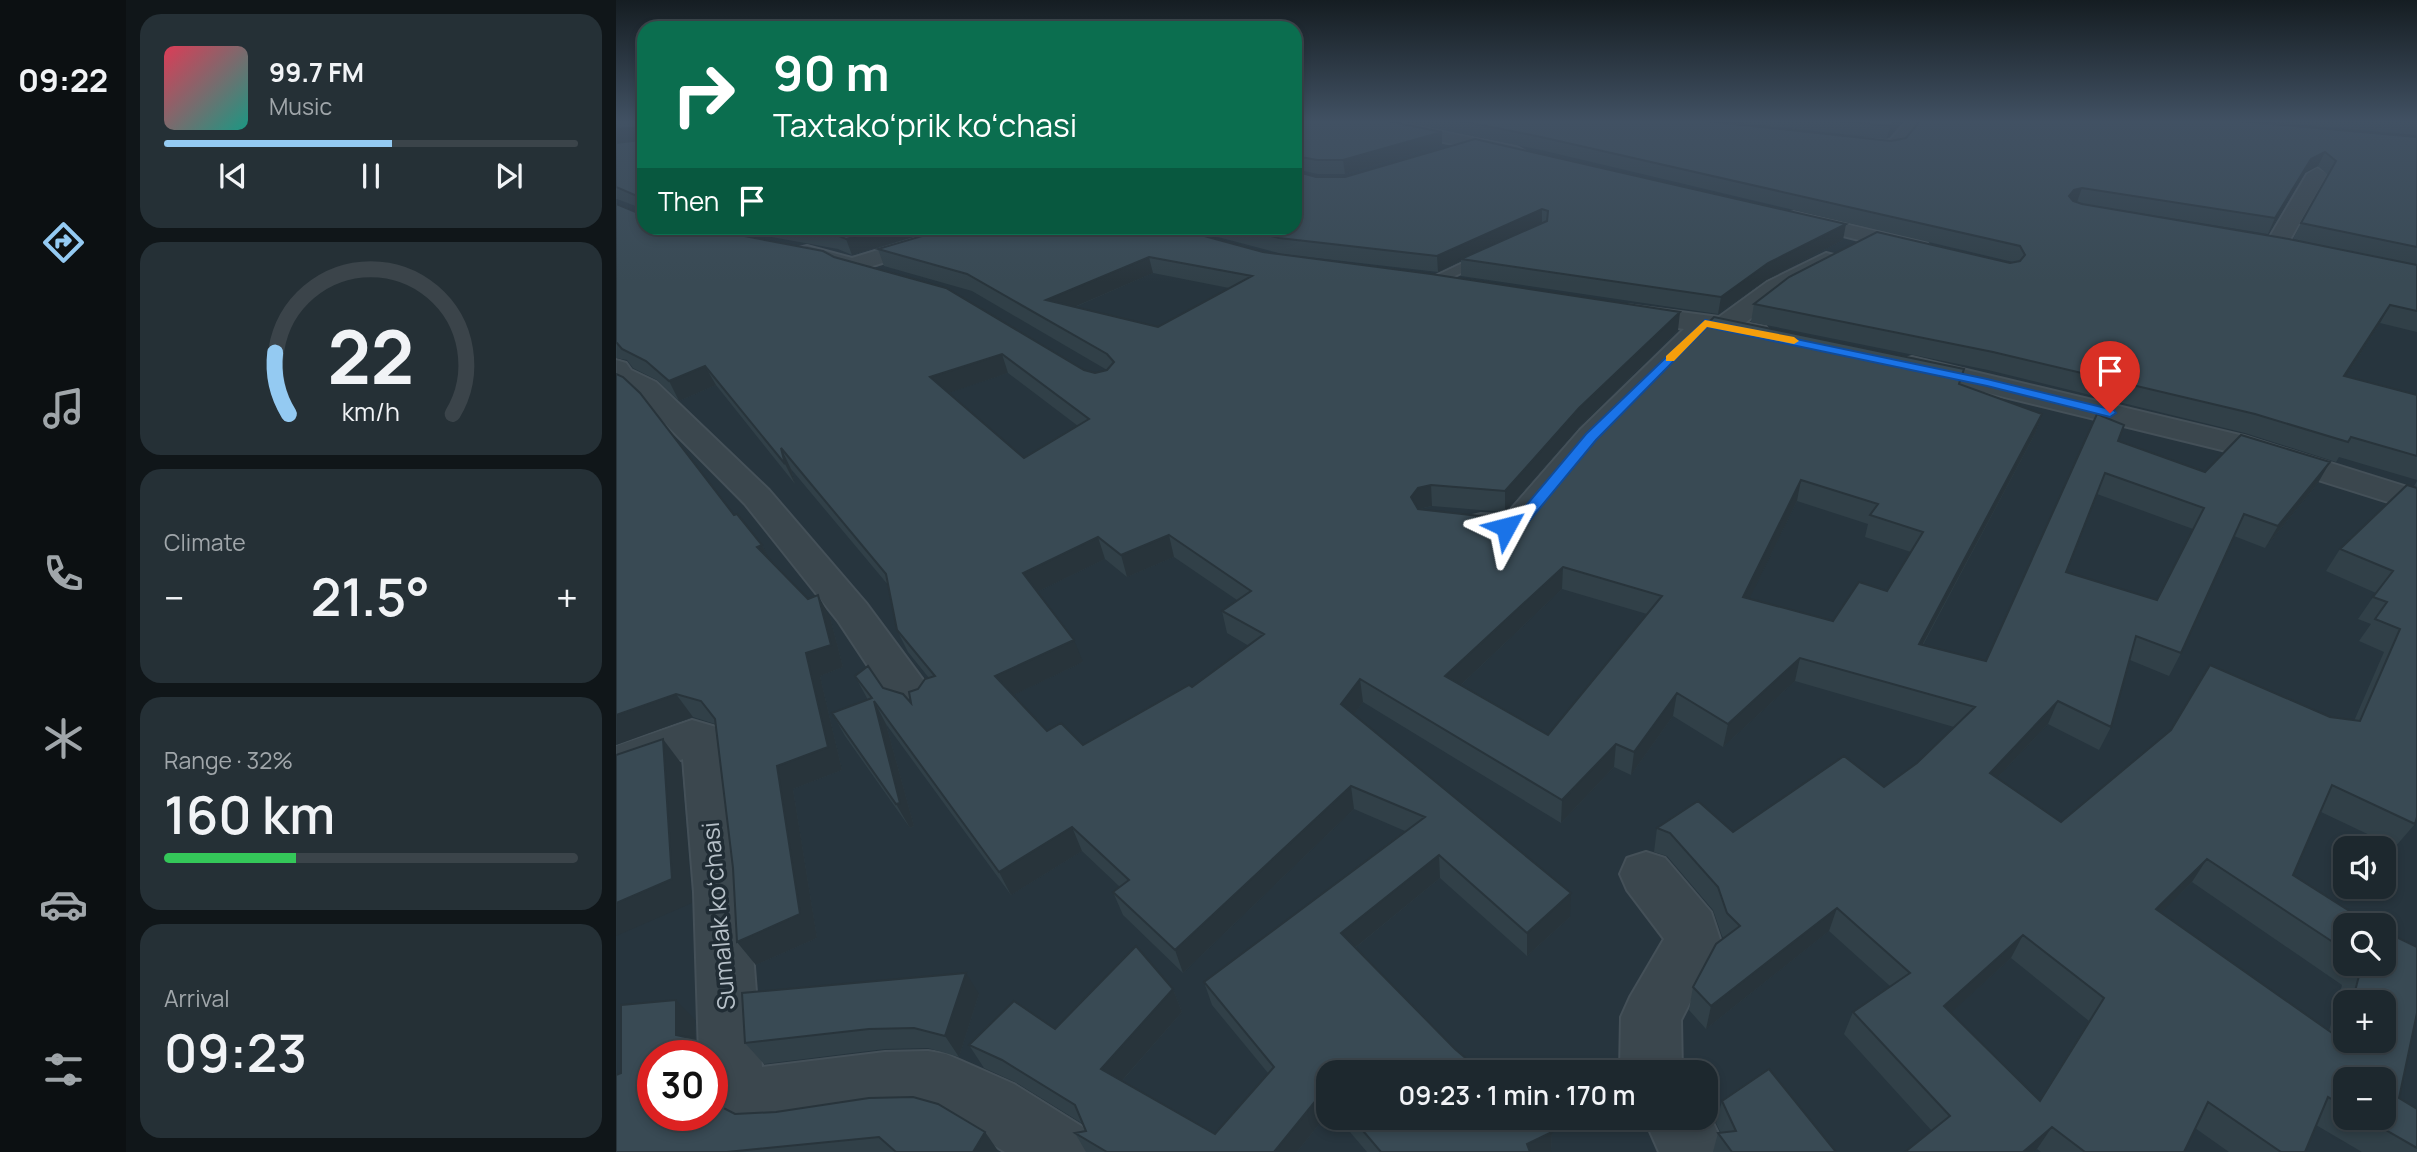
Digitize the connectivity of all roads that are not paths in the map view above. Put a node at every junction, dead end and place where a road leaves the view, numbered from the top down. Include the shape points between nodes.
1 (2317, 174) edge
2 (1779, 214) edge
3 (949, 235) edge
4 (1871, 237) junction
5 (2249, 241) edge
6 (2276, 245) junction
7 (1505, 247) edge
8 (788, 249) edge
9 (2300, 250) edge
10 (1942, 254) edge
11 (850, 266) junction
12 (900, 279) edge
13 (1420, 279) joint
14 (1473, 288) edge
15 (1603, 310) edge
16 (1714, 324) junction
17 (1778, 337) edge
18 (1885, 360) edge
19 (626, 384) edge
20 (2417, 501) edge
21 (1458, 523) edge
22 (913, 699) edge
23 (616, 765) edge
24 (1646, 874) dead end
25 (1651, 1060) edge
26 (1681, 1130) edge
27 (1063, 1152) edge
28 (1693, 1152) edge

1 - 6 street
2 - 4 street
3 - 11 street
4 - 10 street
4 - 16 street
5 - 6 street
6 - 9 street
7 - 13 lane
8 - 11 street via 838,259
11 - 12 street
13 - 14 street
15 - 16 street
16 - 17 street
16 - 21 street via 1591,437 1519,523 1506,527
18 - 20 street via 2233,443
19 - 22 street via 757,497 852,612
23 - 27 street, Sumalak koʻchasi via 692,737 705,743 735,1088 756,1098 775,1099 897,1082 944,1086 985,1103
24 - 25 street via 1691,929 1692,942 1651,1017
26 - 28 street

